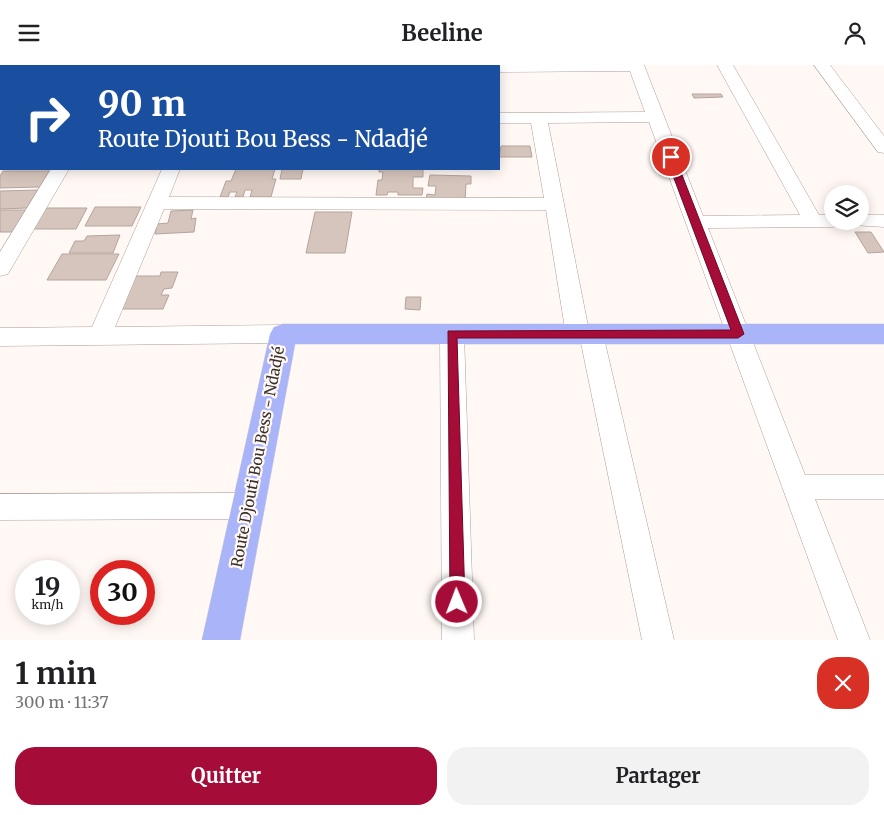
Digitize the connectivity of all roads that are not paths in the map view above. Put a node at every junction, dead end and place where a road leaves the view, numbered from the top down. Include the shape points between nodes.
1 (725, 65) edge
2 (822, 65) edge
3 (636, 66) edge
4 (500, 67) edge
5 (656, 117) junction
6 (500, 118) edge
7 (539, 118) junction
8 (884, 148) edge
9 (59, 170) edge
10 (171, 170) edge
11 (156, 203) junction
12 (554, 204) junction
13 (813, 221) junction
14 (824, 221) edge
15 (869, 221) edge
16 (884, 221) edge
17 (696, 222) junction
18 (0, 269) edge
19 (283, 334) junction
20 (452, 334) junction
21 (738, 334) junction
22 (884, 334) edge
23 (584, 335) junction
24 (100, 336) junction
25 (1, 338) edge
26 (796, 487) junction
27 (884, 487) edge
28 (248, 506) junction
29 (1, 508) edge
30 (221, 640) edge
31 (458, 640) edge
32 (658, 640) edge
33 (854, 640) edge

1 - 13 street
2 - 8 street
3 - 4 street
3 - 5 street
5 - 7 street
5 - 17 street
6 - 7 street
7 - 12 street
9 - 18 street
10 - 11 street
11 - 12 street
11 - 24 street
12 - 23 street
13 - 14 street
13 - 17 street
15 - 16 street
17 - 21 street
19 - 20 main road, Route Djouti Bou Bess - Ndadjé
19 - 24 street
19 - 28 main road, Route Djouti Bou Bess - Ndadjé
20 - 23 main road, Route Djouti Bou Bess - Ndadjé
20 - 31 street
21 - 22 main road, Route Djouti Bou Bess - Ndadjé
21 - 23 main road, Route Djouti Bou Bess - Ndadjé
21 - 26 street
23 - 32 street
24 - 25 street
26 - 27 street
26 - 33 street
28 - 29 street
28 - 30 main road, Route Djouti Bou Bess - Ndadjé

